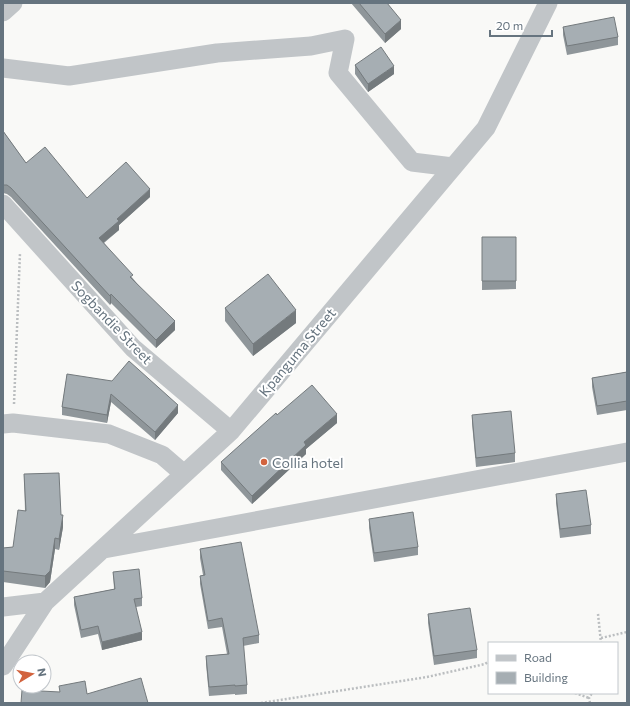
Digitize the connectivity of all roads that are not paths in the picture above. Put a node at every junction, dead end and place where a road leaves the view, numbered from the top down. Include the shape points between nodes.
1 (13, 3) edge
2 (548, 3) edge
3 (3, 12) edge
4 (3, 68) edge
5 (453, 167) junction
6 (3, 204) edge
7 (8, 423) edge
8 (231, 430) junction
9 (627, 452) edge
10 (184, 474) junction
11 (104, 548) junction
12 (45, 602) junction
13 (3, 607) edge
14 (3, 666) edge

1 - 3 street
2 - 5 street, Kpanguma Street via 486,128
4 - 5 street via 69,76 217,53 311,46 345,39 338,73 412,162
5 - 8 street, Kpanguma Street
6 - 8 street, Sogbandie Street via 133,348
7 - 10 street via 109,434 162,455
8 - 10 street, Kpanguma Street
9 - 11 street
10 - 11 street, Kpanguma Street
11 - 12 street, Kpanguma Street
12 - 13 street
12 - 14 street, Kpanguma Street

